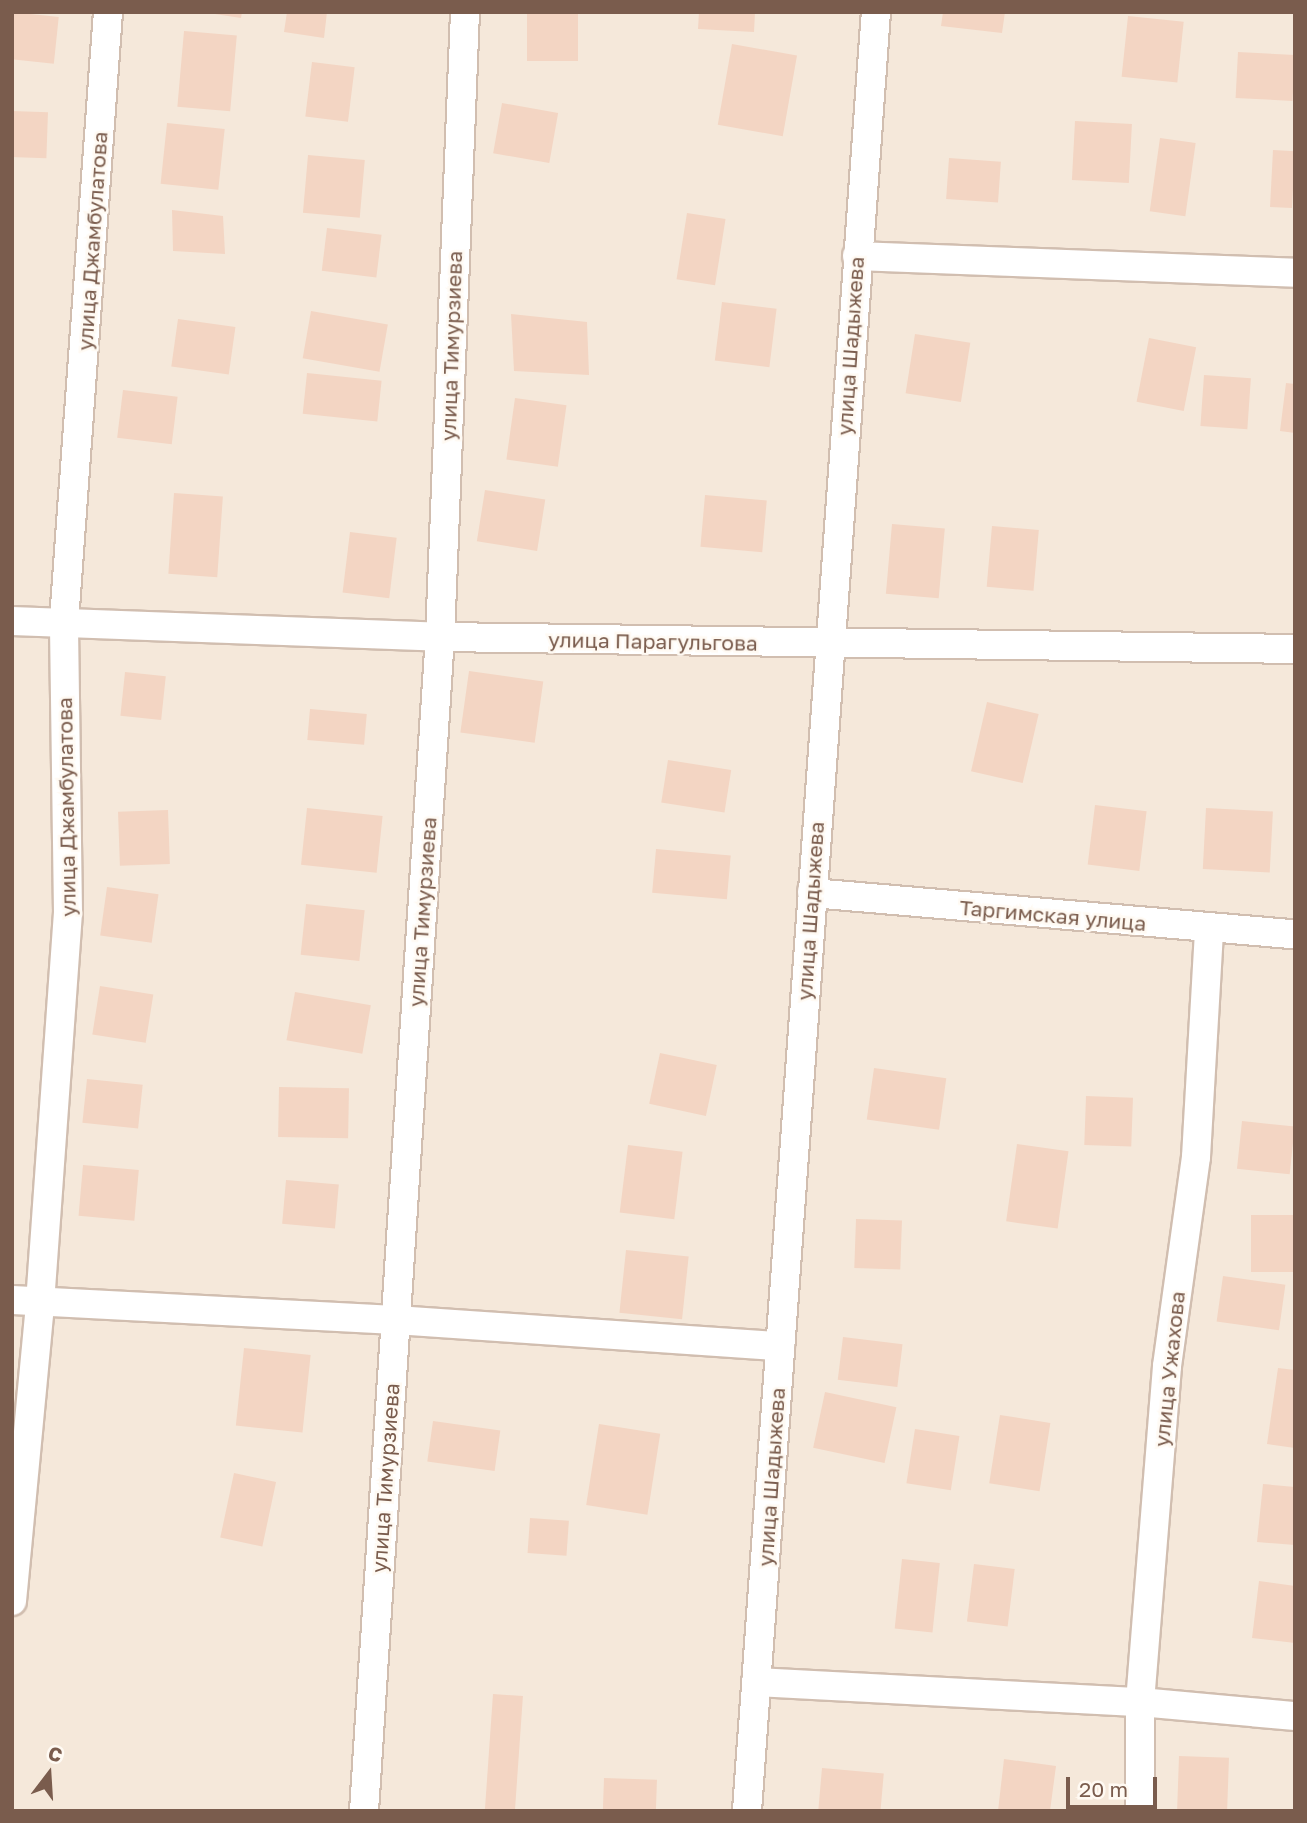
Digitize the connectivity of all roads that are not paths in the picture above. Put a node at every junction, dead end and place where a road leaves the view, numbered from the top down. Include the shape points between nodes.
1 (108, 12) edge
2 (465, 12) edge
3 (876, 12) edge
4 (857, 256) junction
5 (1295, 274) edge
6 (12, 621) edge
7 (64, 621) junction
8 (440, 637) junction
9 (829, 644) junction
10 (1295, 649) edge
11 (811, 893) junction
12 (1209, 929) junction
13 (1295, 934) edge
14 (26, 1302) edge
15 (395, 1320) junction
16 (780, 1346) junction
17 (12, 1601) edge
18 (756, 1682) junction
19 (1140, 1702) junction
20 (1295, 1716) edge
21 (364, 1811) edge
22 (747, 1811) edge
23 (1140, 1811) edge

1 - 7 street, улица Джамбулатова
2 - 8 street, улица Тимурзиева
3 - 4 street, улица Шадыжева
4 - 5 street
4 - 9 street, улица Шадыжева
6 - 7 street, улица Парагульгова
7 - 8 street, улица Парагульгова
7 - 14 street, улица Джамбулатова via 68,913
8 - 9 street, улица Парагульгова
8 - 15 street, улица Тимурзиева
9 - 10 street, улица Парагульгова
9 - 11 street, улица Шадыжева
11 - 12 street, Таргимская улица
11 - 16 street, улица Шадыжева
12 - 13 street, Таргимская улица
12 - 19 street, улица Ужахова via 1196,1157 1167,1366
14 - 15 street
14 - 17 street, улица Джамбулатова
15 - 16 street
15 - 21 street, улица Тимурзиева
16 - 18 street, улица Шадыжева
18 - 19 street
18 - 22 street, улица Шадыжева
19 - 20 street
19 - 23 street, улица Ужахова

